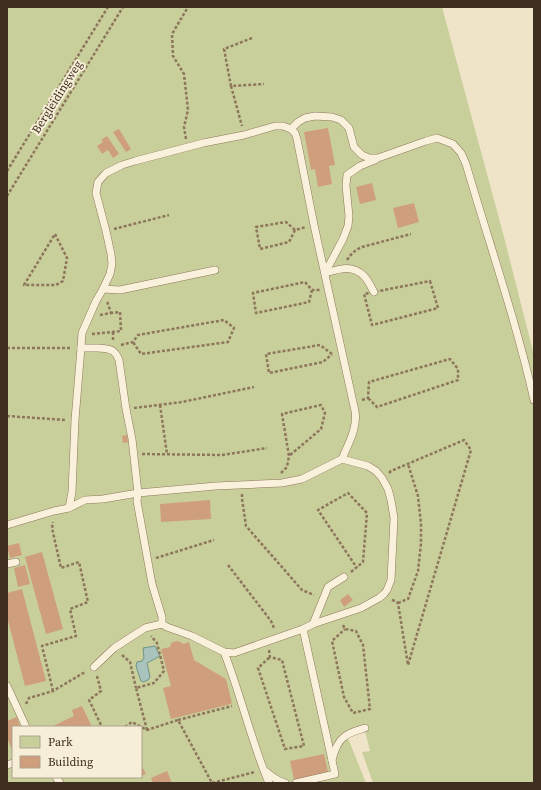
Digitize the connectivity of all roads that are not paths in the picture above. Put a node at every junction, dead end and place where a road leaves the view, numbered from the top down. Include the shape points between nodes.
1 (291, 129) junction
2 (378, 158) junction
3 (215, 270) dead end
4 (325, 273) junction
5 (103, 289) junction
6 (374, 292) road end
7 (81, 348) junction
8 (534, 400) edge
9 (342, 459) junction
10 (138, 493) junction
11 (69, 508) junction
12 (7, 525) edge
13 (16, 562) dead end
14 (7, 564) edge
15 (344, 577) dead end
16 (162, 624) junction
17 (313, 624) junction
18 (303, 629) junction
19 (224, 652) junction
20 (94, 667) road end
21 (7, 686) edge
22 (26, 726) edge
23 (365, 728) dead end
24 (332, 760) junction
25 (263, 770) junction
26 (269, 783) edge
27 (285, 783) edge
28 (296, 783) edge

1 - 2 lane via 305,118 315,116 342,120 349,128 354,147 362,155
1 - 4 lane via 297,139
1 - 5 lane via 274,126 128,163 106,173 98,182 96,193 112,264
2 - 4 lane via 347,175 348,226
2 - 8 lane via 437,138 453,144 461,153 507,301
3 - 5 lane via 120,290
4 - 6 lane via 341,268 353,268 363,276
4 - 9 lane via 356,419
5 - 7 lane via 82,334
7 - 10 lane via 108,349 117,355 132,439
7 - 11 lane
9 - 10 lane via 302,479 282,483
9 - 17 lane via 368,466 376,471 388,489 394,518 391,580 384,594 361,608
10 - 11 lane via 85,500
10 - 16 lane via 137,501 152,584
11 - 12 lane
13 - 14 lane
15 - 17 lane via 328,587
16 - 19 lane
16 - 20 lane via 145,628 114,648
17 - 18 lane
18 - 19 lane via 234,653
18 - 24 lane
19 - 25 lane
21 - 22 lane
23 - 24 lane via 344,736
24 - 28 lane via 334,774
25 - 26 lane
25 - 27 lane via 274,779

